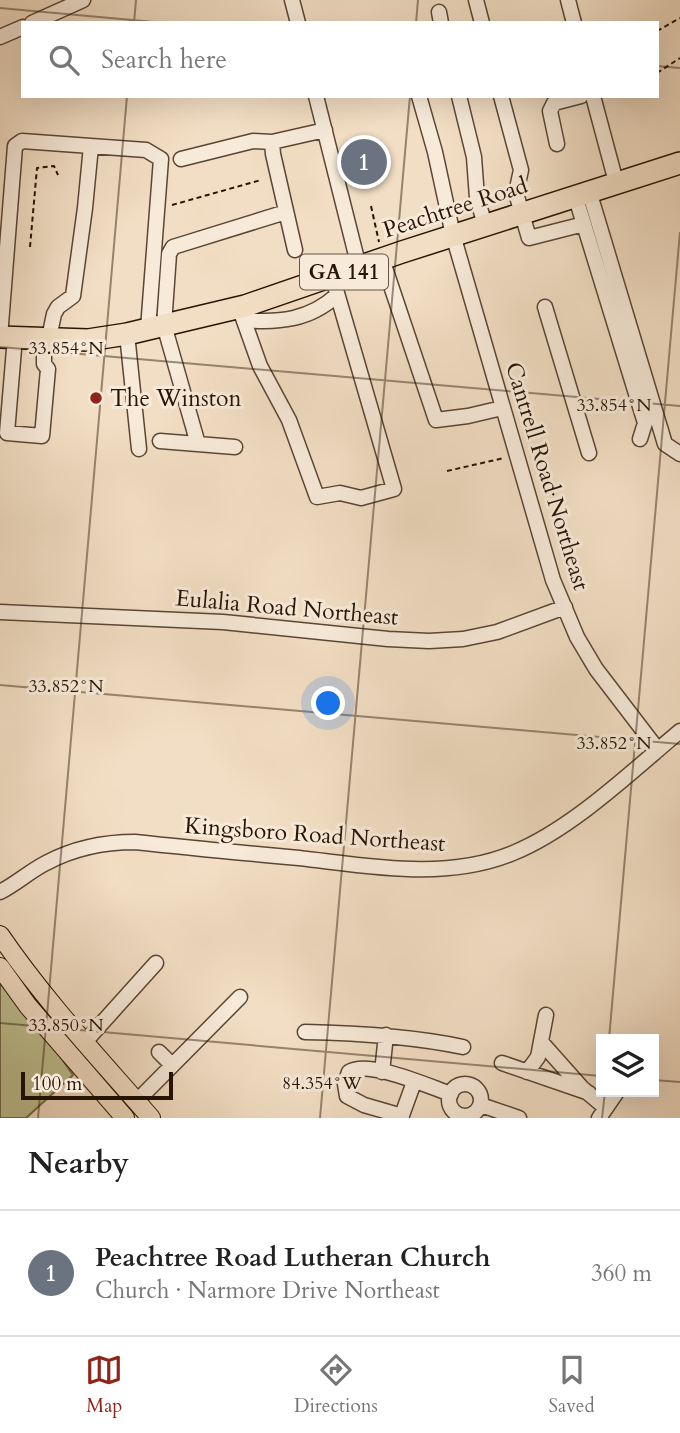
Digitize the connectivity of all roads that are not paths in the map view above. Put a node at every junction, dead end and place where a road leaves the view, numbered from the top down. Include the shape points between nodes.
1 (83, 0) edge
2 (292, 0) edge
3 (476, 0) edge
4 (568, 0) edge
5 (36, 21) edge
6 (297, 21) edge
7 (481, 21) edge
8 (573, 21) edge
9 (21, 28) edge
10 (0, 37) edge
11 (317, 98) edge
12 (420, 98) edge
13 (459, 98) edge
14 (502, 98) edge
15 (594, 98) edge
16 (549, 100) edge
17 (325, 130) junction
18 (272, 142) junction
19 (557, 145) dead end
20 (91, 146) junction
21 (181, 159) dead end
22 (680, 163) edge
23 (616, 182) junction
24 (582, 193) junction
25 (286, 212) junction
26 (522, 213) junction
27 (584, 224) junction
28 (485, 225) junction
29 (453, 235) junction
30 (295, 250) dead end
31 (381, 251) junction
32 (359, 267) junction
33 (335, 286) junction
34 (545, 307) dead end
35 (242, 314) junction
36 (156, 327) junction
37 (127, 334) junction
38 (5, 337) edge
39 (47, 338) junction
40 (502, 408) junction
41 (640, 439) dead end
42 (160, 441) dead end
43 (198, 444) junction
44 (235, 447) dead end
45 (139, 449) dead end
46 (589, 453) dead end
47 (680, 454) edge
48 (565, 607) junction
49 (0, 612) edge
50 (680, 731) edge
51 (658, 750) junction
52 (0, 892) edge
53 (0, 935) edge
54 (156, 963) dead end
55 (0, 967) edge
56 (240, 997) dead end
57 (546, 1016) dead end
58 (305, 1032) dead end
59 (386, 1035) junction
60 (84, 1043) junction
61 (542, 1043) junction
62 (463, 1046) dead end
63 (159, 1052) dead end
64 (502, 1063) dead end
65 (172, 1065) junction
66 (382, 1072) junction
67 (527, 1072) junction
68 (414, 1082) junction
69 (589, 1093) junction
70 (452, 1094) junction
71 (613, 1097) edge
72 (136, 1101) junction
73 (481, 1105) junction
74 (602, 1113) edge
75 (459, 1116) edge
76 (402, 1117) edge
77 (125, 1118) edge
78 (151, 1118) edge
79 (519, 1118) edge

1 - 5 street
2 - 6 street
3 - 7 street
4 - 8 street
9 - 10 street
11 - 17 street
12 - 29 street, Cantrell Road Northeast
13 - 28 street
14 - 26 street via 521,170 516,188
15 - 23 street
16 - 19 street
17 - 18 street
17 - 32 street
18 - 21 street via 253,141
18 - 25 street
20 - 36 street via 146,150 162,159
20 - 38 street via 22,141 15,146
20 - 39 street via 73,296 58,307
22 - 23 highway, Peachtree Road / GA 141
23 - 24 highway, Peachtree Road / GA 141
24 - 26 highway, Peachtree Road / GA 141
24 - 27 street
24 - 47 street via 665,444
25 - 30 street
25 - 36 street via 173,247
26 - 27 street via 529,238
26 - 28 highway, Peachtree Road / GA 141
27 - 41 street via 645,423
28 - 29 highway, Peachtree Road / GA 141
29 - 31 highway, Peachtree Road / GA 141
29 - 40 street, Cantrell Road Northeast
31 - 32 highway, Peachtree Road / GA 141
31 - 40 street via 436,420
32 - 33 highway, Peachtree Road / GA 141
33 - 35 highway, Peachtree Road / GA 141
33 - 35 street via 394,489 361,498 340,493 317,497
34 - 46 street
35 - 36 highway, Peachtree Road / GA 141
36 - 37 highway, Peachtree Road / GA 141
36 - 43 street
37 - 39 highway, Peachtree Road / GA 141 via 88,340
37 - 45 street
38 - 39 highway, Peachtree Road / GA 141
38 - 39 street via 7,433 42,436
40 - 48 street, Cantrell Road Northeast
42 - 43 street
43 - 44 street
48 - 49 street, Eulalia Road Northeast via 497,632 429,641 223,622
48 - 51 street, Cantrell Road Northeast via 596,669
50 - 51 street, Kingsboro Road Northeast
51 - 52 street, Kingsboro Road Northeast via 549,834 514,853 478,864 417,870 112,842 46,863
53 - 60 main road
54 - 60 street
55 - 77 main road
56 - 65 street
57 - 61 street
58 - 59 street
59 - 62 street
59 - 66 street
60 - 72 main road
61 - 67 street
61 - 69 street
63 - 65 street
64 - 67 street
65 - 72 street
66 - 68 street
66 - 76 street via 354,1069 344,1090 355,1102
67 - 69 street
68 - 70 street
68 - 76 street
69 - 74 street
70 - 73 street via 459,1086 473,1086 480,1092
70 - 75 street via 449,1099
71 - 74 street
72 - 78 main road
73 - 75 street via 476,1112
73 - 79 street

